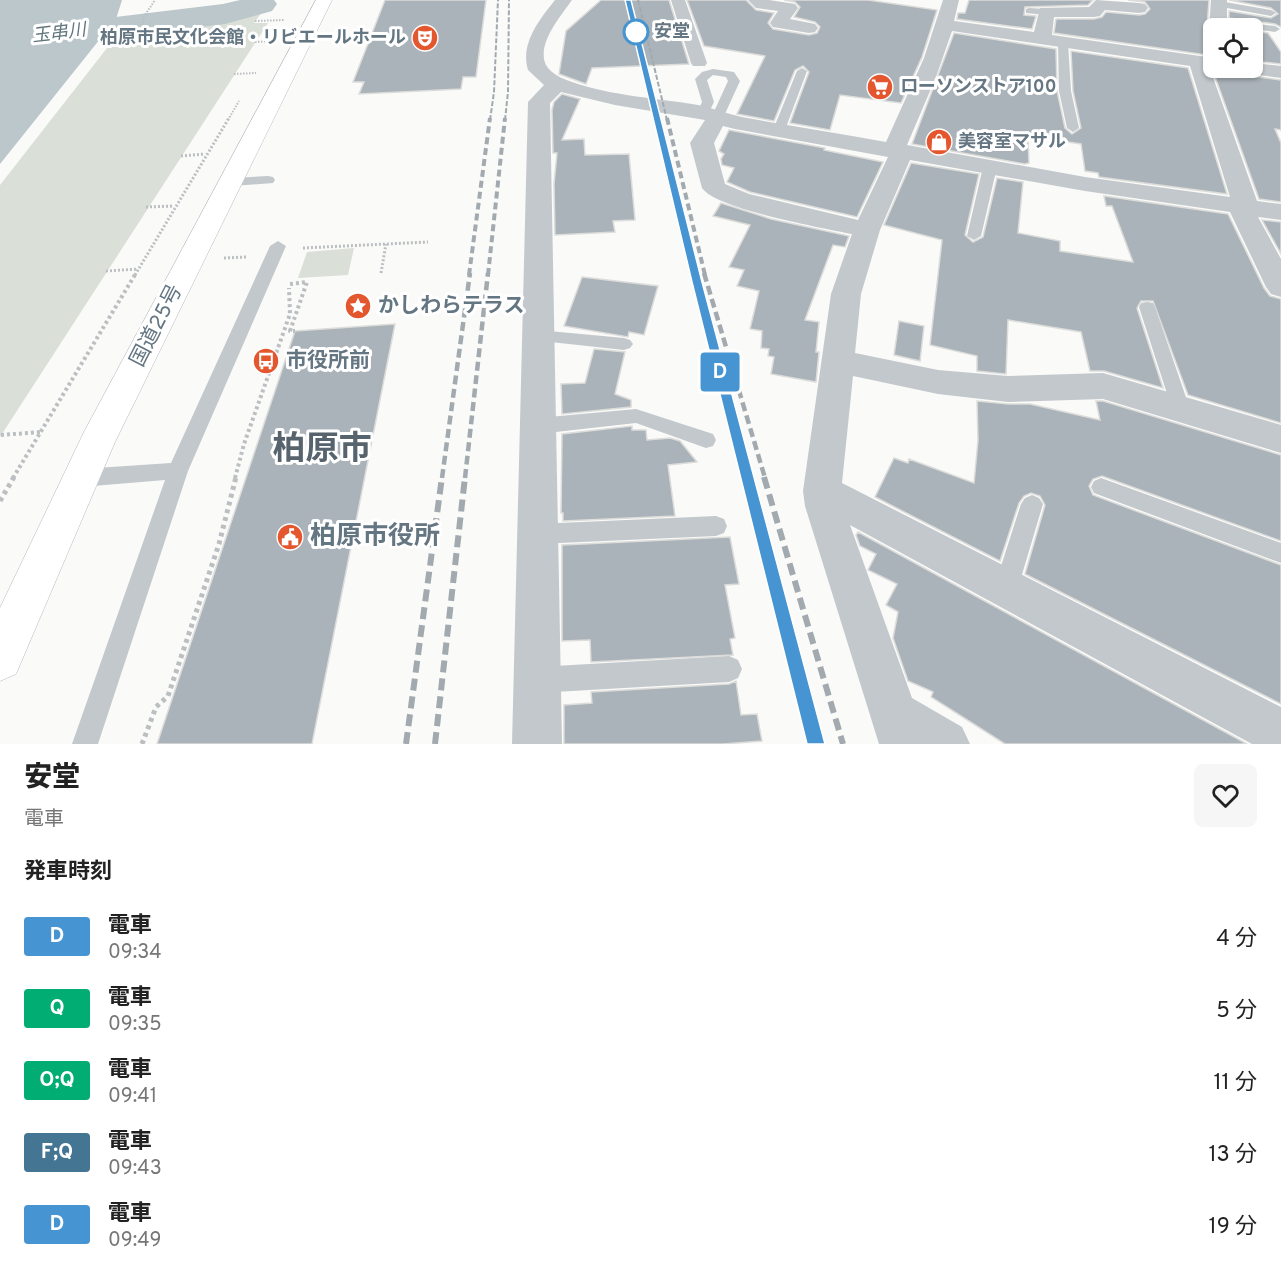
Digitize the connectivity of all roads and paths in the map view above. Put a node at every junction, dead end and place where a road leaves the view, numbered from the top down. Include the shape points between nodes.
1 (155, 0) edge
2 (324, 0) edge
3 (564, 0) edge
4 (678, 0) edge
5 (756, 0) edge
6 (951, 0) edge
7 (1139, 8) dead end
8 (1271, 13) dead end
9 (1219, 14) edge
10 (255, 21) dead end
11 (945, 25) junction
12 (285, 27) dead end
13 (809, 28) dead end
14 (1275, 29) dead end
15 (280, 34) dead end
16 (138, 40) dead end
17 (1042, 40) junction
18 (276, 41) junction
19 (255, 42) dead end
20 (1063, 43) junction
21 (271, 49) dead end
22 (699, 63) dead end
23 (1203, 63) edge
24 (261, 65) dead end
25 (1263, 70) edge
26 (802, 71) dead end
27 (1281, 72) edge
28 (256, 73) junction
29 (234, 74) dead end
30 (1210, 78) edge
31 (250, 83) dead end
32 (557, 84) junction
33 (243, 93) dead end
34 (710, 115) junction
35 (1073, 128) dead end
36 (779, 130) junction
37 (897, 151) junction
38 (206, 154) junction
39 (180, 156) dead end
40 (990, 167) junction
41 (268, 180) dead end
42 (232, 182) junction
43 (175, 206) junction
44 (146, 207) dead end
45 (1243, 207) junction
46 (1281, 212) edge
47 (867, 230) junction
48 (974, 236) dead end
49 (428, 242) dead end
50 (386, 244) junction
51 (278, 246) dead end
52 (299, 254) dead end
53 (247, 257) dead end
54 (224, 258) dead end
55 (138, 268) junction
56 (106, 271) dead end
57 (381, 273) dead end
58 (292, 274) dead end
59 (289, 284) junction
60 (1281, 287) edge
61 (1147, 308) dead end
62 (295, 331) dead end
63 (538, 336) junction
64 (624, 344) dead end
65 (838, 361) junction
66 (1181, 408) junction
67 (538, 426) junction
68 (42, 432) junction
69 (1, 435) edge
70 (1281, 439) edge
71 (706, 440) dead end
72 (178, 471) junction
73 (81, 478) junction
74 (1101, 487) dead end
75 (822, 491) junction
76 (0, 501) edge
77 (1032, 504) dead end
78 (716, 526) dead end
79 (537, 534) junction
80 (1281, 553) edge
81 (1006, 588) junction
82 (0, 658) edge
83 (729, 669) dead end
84 (537, 680) junction
85 (898, 728) edge
86 (1281, 733) edge
87 (85, 744) edge
88 (142, 744) edge
89 (537, 744) edge
90 (945, 744) edge

1 - 16 path via 143,18
2 - 42 highway, 国道25号
3 - 32 street via 546,24 536,59 546,79
4 - 22 street
5 - 13 street via 789,8 779,23
6 - 11 street
7 - 17 street via 1100,4 1094,12 1037,11
8 - 9 lane
9 - 14 lane
10 - 12 path via 289,20
11 - 17 street
11 - 37 street
15 - 18 path
17 - 20 street
18 - 19 path
18 - 21 path
20 - 23 street
20 - 35 lane via 1065,91
24 - 28 path
25 - 27 street
26 - 36 lane
28 - 29 path
28 - 31 path
30 - 45 street
32 - 34 street via 584,93
32 - 63 street via 539,102
33 - 38 path
34 - 36 street
34 - 47 street via 702,143 714,188 741,200
36 - 37 street
37 - 40 street
37 - 47 street
38 - 39 path
38 - 43 path
40 - 45 street
40 - 48 lane
41 - 42 lane
42 - 73 highway, 国道25号
43 - 44 path
43 - 55 path
45 - 46 street
45 - 60 street
47 - 65 street via 846,294
49 - 50 path
50 - 52 path via 301,249
50 - 57 path
51 - 72 lane
53 - 54 path
55 - 56 path
55 - 68 path
58 - 59 path
59 - 62 path via 307,282 290,331
59 - 88 path via 290,314 244,444 219,544 168,696 156,707
61 - 66 lane
63 - 64 lane
63 - 67 street
65 - 66 street via 938,382 985,387 1103,386
65 - 75 street
66 - 70 street
67 - 71 lane via 636,416
67 - 79 street
68 - 69 path
68 - 76 path
72 - 73 lane
72 - 87 lane
73 - 82 highway, 国道25号
74 - 80 lane
75 - 81 street
75 - 85 street
77 - 81 lane
78 - 79 lane
79 - 84 street
81 - 86 street
83 - 84 lane
84 - 89 street
85 - 90 street

